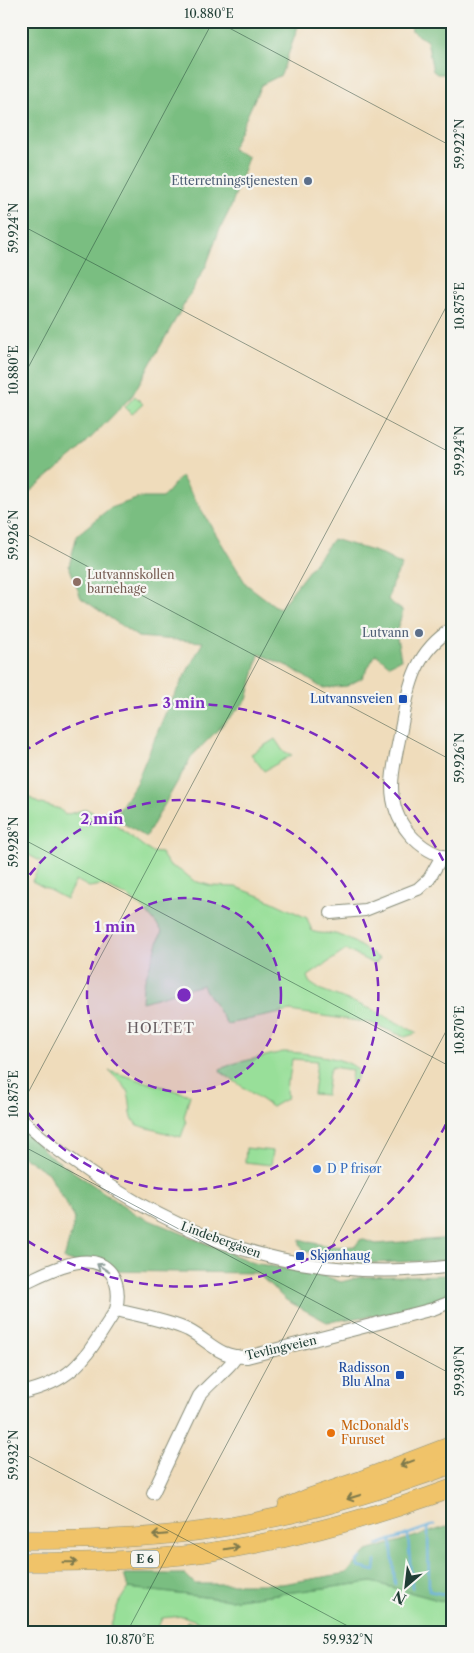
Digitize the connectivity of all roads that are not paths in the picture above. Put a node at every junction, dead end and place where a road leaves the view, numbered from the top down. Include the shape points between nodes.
1 (453, 628) edge
2 (447, 858) edge
3 (331, 912) dead end
4 (21, 1119) edge
5 (453, 1266) edge
6 (21, 1284) edge
7 (453, 1301) edge
8 (116, 1310) junction
9 (236, 1356) junction
10 (21, 1393) edge
11 (453, 1445) edge
12 (453, 1464) edge
13 (453, 1488) edge
14 (153, 1493) dead end
15 (453, 1494) edge
16 (429, 1497) junction
17 (260, 1520) junction
18 (21, 1540) edge
19 (21, 1562) edge

1 - 2 street via 429,648 412,676 392,785 397,815 406,830 418,843
2 - 3 street via 418,889 365,910
4 - 5 street, Lindebergåsen via 63,1154 122,1193 175,1223 236,1247 279,1260 355,1270 401,1271
8 -> 6 street via 115,1280 108,1270 92,1262 81,1261
7 - 9 street, Tevlingveien via 258,1356
8 - 9 street via 188,1331 218,1351
8 - 10 street via 93,1347 73,1370 56,1382
9 - 14 street, Tevlingveien via 233,1363 199,1396
11 -> 17 highway, E 6 via 308,1498
12 -> 17 highway, E 6 via 332,1504
13 - 16 highway, E 6
15 - 16 highway
19 -> 16 highway, E 6 via 139,1559 225,1550 335,1527
17 -> 18 highway, E 6 via 198,1531 142,1536

